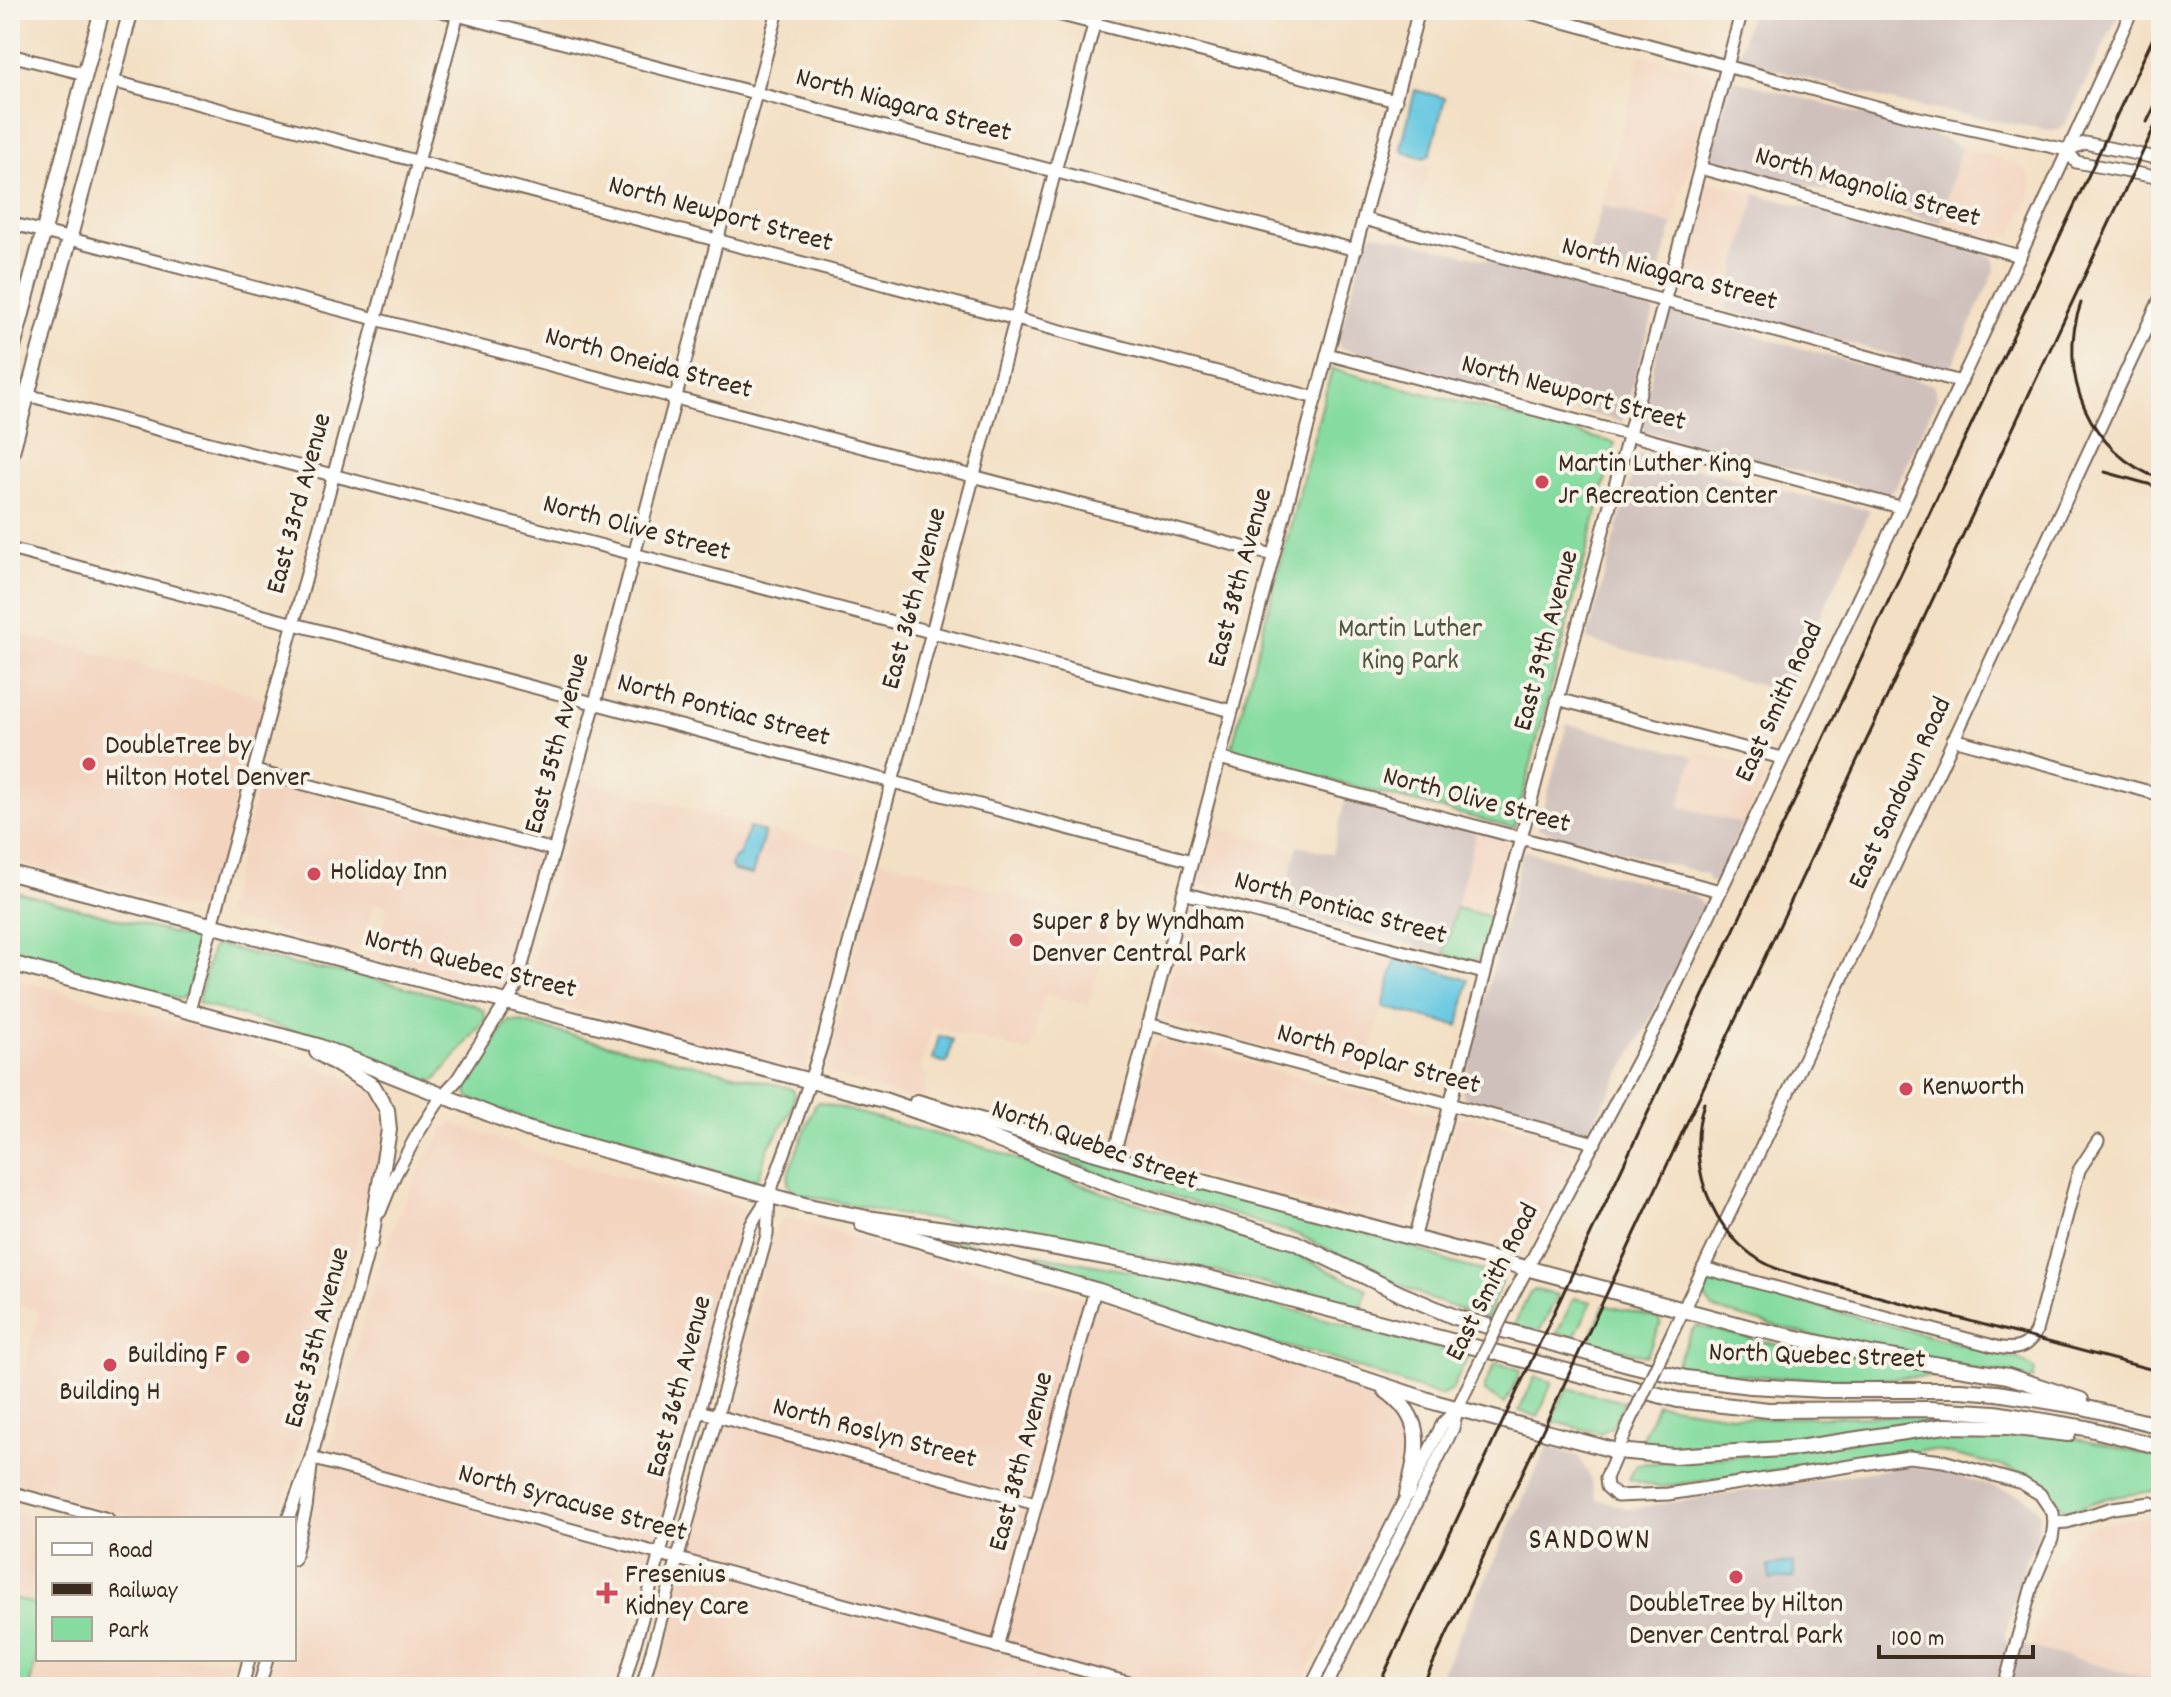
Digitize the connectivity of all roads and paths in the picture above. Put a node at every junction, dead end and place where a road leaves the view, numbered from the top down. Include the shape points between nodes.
1 (102, 10) edge
2 (131, 10) edge
3 (438, 10) edge
4 (778, 10) edge
5 (1042, 10) edge
6 (1098, 10) edge
7 (1419, 10) edge
8 (1520, 10) edge
9 (1742, 10) edge
10 (2132, 10) edge
11 (458, 12) edge
12 (1095, 24) junction
13 (10, 55) edge
14 (1727, 66) junction
15 (85, 74) junction
16 (112, 81) junction
17 (756, 93) junction
18 (1390, 100) junction
19 (2067, 150) junction
20 (2161, 159) edge
21 (418, 162) junction
22 (1700, 168) junction
23 (1055, 172) junction
24 (2161, 178) edge
25 (1364, 219) junction
26 (10, 223) edge
27 (44, 232) junction
28 (69, 239) junction
29 (717, 240) junction
30 (1356, 250) junction
31 (2020, 256) junction
32 (2161, 297) edge
33 (1664, 300) junction
34 (376, 319) junction
35 (1016, 319) junction
36 (1327, 354) junction
37 (10, 359) edge
38 (1961, 382) junction
39 (27, 395) junction
40 (676, 398) junction
41 (1316, 398) junction
42 (1627, 435) junction
43 (10, 459) edge
44 (334, 476) junction
45 (974, 476) junction
46 (1900, 507) junction
47 (10, 549) edge
48 (634, 555) junction
49 (1273, 555) junction
50 (294, 623) junction
51 (932, 633) junction
52 (1557, 699) junction
53 (595, 703) junction
54 (1232, 711) junction
55 (1953, 739) junction
56 (1219, 758) junction
57 (1782, 758) junction
58 (255, 771) junction
59 (892, 781) junction
60 (2161, 795) edge
61 (1520, 839) junction
62 (554, 850) junction
63 (1192, 861) junction
64 (10, 873) edge
65 (1720, 891) junction
66 (1183, 893) junction
67 (212, 926) junction
68 (10, 963) edge
69 (1484, 973) junction
70 (508, 1003) junction
71 (189, 1011) junction
72 (1148, 1024) junction
73 (299, 1041) junction
74 (811, 1079) junction
75 (442, 1096) junction
76 (884, 1100) junction
77 (1449, 1104) junction
78 (2098, 1141) dead end
79 (1595, 1143) junction
80 (1113, 1158) junction
81 (769, 1196) junction
82 (808, 1206) junction
83 (1414, 1239) junction
84 (370, 1244) junction
85 (1703, 1268) junction
86 (1526, 1269) junction
87 (1095, 1290) junction
88 (1683, 1310) junction
89 (1374, 1383) junction
90 (1457, 1409) junction
91 (699, 1411) junction
92 (717, 1416) junction
93 (2130, 1419) junction
94 (2161, 1426) edge
95 (2161, 1448) edge
96 (1617, 1451) junction
97 (311, 1458) junction
98 (10, 1492) edge
99 (1407, 1494) junction
100 (2151, 1503) dead end
101 (1036, 1504) junction
102 (101, 1517) edge
103 (289, 1517) edge
104 (2054, 1523) junction
105 (296, 1550) edge
106 (660, 1554) junction
107 (678, 1559) junction
108 (997, 1647) junction
109 (248, 1661) edge
110 (266, 1661) edge
111 (242, 1687) edge
112 (259, 1687) edge
113 (623, 1687) edge
114 (642, 1687) edge
115 (1144, 1687) edge
116 (1311, 1687) edge
117 (1326, 1687) edge
118 (2004, 1687) edge

1 - 15 main road
2 - 16 main road
3 - 11 street, North Niagara Street
4 - 17 street, East 35th Avenue
5 - 12 street
6 - 12 street, East 36th Avenue
7 - 18 street, East 38th Avenue
8 - 14 street
9 - 14 street, East 39th Avenue
10 - 19 street, East Smith Road
11 - 17 street, North Niagara Street
11 - 21 street, East 33rd Avenue
12 - 18 street
12 - 23 street, East 36th Avenue
13 - 15 street
14 - 19 street
14 - 22 street, East 39th Avenue
15 - 27 main road
16 - 21 street, North Newport Street
16 - 28 main road
17 - 23 street, North Niagara Street
17 - 29 street, East 35th Avenue
18 - 25 street, East 38th Avenue
19 - 20 street via 2085,143
19 - 24 street via 2076,162
19 - 31 street, East Smith Road
21 - 29 street, North Newport Street
21 - 34 street, East 33rd Avenue
22 - 31 street, North Magnolia Street
22 - 33 street, East 39th Avenue
23 - 30 street, North Niagara Street
23 - 35 street, East 36th Avenue
25 - 30 street, East 38th Avenue
25 - 33 street, North Niagara Street
26 - 27 street, North Oneida Street
27 - 28 street, North Oneida Street
27 - 37 main road
28 - 34 street, North Oneida Street
28 - 39 main road
29 - 35 street, North Newport Street
29 - 40 street, East 35th Avenue
30 - 36 street, East 38th Avenue
31 - 38 street, East Smith Road
32 - 55 street, East Sandown Road
33 - 38 street, North Niagara Street
33 - 42 street, East 39th Avenue
34 - 40 street, North Oneida Street
34 - 44 street, East 33rd Avenue
35 - 41 street, North Newport Street
35 - 45 street, East 36th Avenue
36 - 41 street, East 38th Avenue
36 - 42 street, North Newport Street
38 - 46 street, East Smith Road
39 - 43 main road
39 - 44 street, North Olive Street
40 - 45 street, North Oneida Street
40 - 48 street, East 35th Avenue
41 - 49 street, East 38th Avenue
42 - 46 street, North Newport Street
42 - 52 street, East 39th Avenue
44 - 48 street, North Olive Street
44 - 50 street, East 33rd Avenue
45 - 49 street, North Oneida Street
45 - 51 street, East 36th Avenue
46 - 57 street, East Smith Road
47 - 50 street, North Pontiac Street
48 - 51 street, North Olive Street
48 - 53 street, East 35th Avenue
49 - 54 street, East 38th Avenue
50 - 53 street, North Pontiac Street
50 - 58 street, East 33rd Avenue
51 - 54 street, North Olive Street
51 - 59 street, East 36th Avenue
52 - 57 street
52 - 61 street, East 39th Avenue
53 - 59 street, North Pontiac Street
53 - 62 street, East 35th Avenue
54 - 56 street, East 38th Avenue
55 - 60 street
55 - 85 street, East Sandown Road
56 - 61 street, North Olive Street
56 - 63 street, East 38th Avenue
57 - 65 street, East Smith Road
58 - 62 street
58 - 67 street, East 33rd Avenue
59 - 63 street, North Pontiac Street
59 - 74 street, East 36th Avenue
61 - 65 street, North Olive Street
61 - 69 street, East 39th Avenue
62 - 70 street, East 35th Avenue
63 - 66 street, East 38th Avenue
64 - 67 main road, North Quebec Street
65 - 79 street, East Smith Road
66 - 69 street, North Pontiac Street
66 - 72 street, East 38th Avenue
67 - 70 main road, North Quebec Street
67 - 71 street, East 33rd Avenue
68 - 71 main road, North Quebec Street
69 - 77 street, East 39th Avenue
70 - 74 main road, North Quebec Street
70 - 75 street, East 35th Avenue
71 - 73 main road, North Quebec Street
72 - 77 street, North Poplar Street
72 - 80 street, East 38th Avenue
73 - 75 main road, North Quebec Street
73 - 84 main road via 373,1086 387,1110 389,1130
74 - 76 main road, North Quebec Street
74 - 81 street, East 36th Avenue
75 - 81 main road, North Quebec Street via 549,1136
75 - 84 street, East 35th Avenue via 395,1175
76 - 80 main road via 928,1105
76 - 93 main road, North Quebec Street via 1112,1186 1294,1242 1446,1313 1617,1361 1729,1384 1987,1392
77 - 79 street, North Poplar Street
77 - 83 street, East 39th Avenue
78 - 85 street via 2079,1170 2036,1331 2016,1349
79 - 86 street, East Smith Road
80 - 83 main road
81 - 82 main road, North Quebec Street
81 - 91 street, East 36th Avenue via 749,1230
81 - 92 street, East 36th Avenue via 767,1235
82 - 87 main road
82 - 95 main road, North Quebec Street via 1190,1273 1678,1400 1768,1410 1995,1413
83 - 86 main road
84 - 97 street, East 35th Avenue
85 - 88 street, East Sandown Road
86 - 88 main road
86 - 90 street, East Smith Road, bridge
87 - 89 main road
87 - 101 street, East 38th Avenue
88 - 93 main road via 1837,1348 2008,1376
88 - 96 street, East Sandown Road, bridge
89 - 90 main road
89 - 99 main road via 1397,1400 1413,1424 1417,1450
90 - 96 main road
90 - 99 street, East Smith Road via 1443,1423
90 - 117 street, East Smith Road via 1453,1428
91 - 92 street, North Roslyn Street
91 - 106 street, East 36th Avenue
92 - 101 street, North Roslyn Street
92 - 107 street, East 36th Avenue
93 - 94 main road, North Quebec Street
95 - 96 main road via 2041,1430 1959,1426 1798,1448 1674,1456
96 - 104 street, East Sandown Road via 1606,1482 1617,1496 1668,1494 1914,1457 2032,1487 2048,1503
97 - 103 street, East 35th Avenue
97 - 105 street, East 35th Avenue
97 - 106 street, North Syracuse Street
98 - 102 street
99 - 116 street, East Smith Road
100 - 104 street
101 - 108 street, East 38th Avenue
104 - 118 street
106 - 107 street, North Syracuse Street
106 - 113 street, East 36th Avenue
107 - 108 street, North Syracuse Street
107 - 114 street, East 36th Avenue
108 - 115 street, North Syracuse Street
109 - 111 street
110 - 112 street

